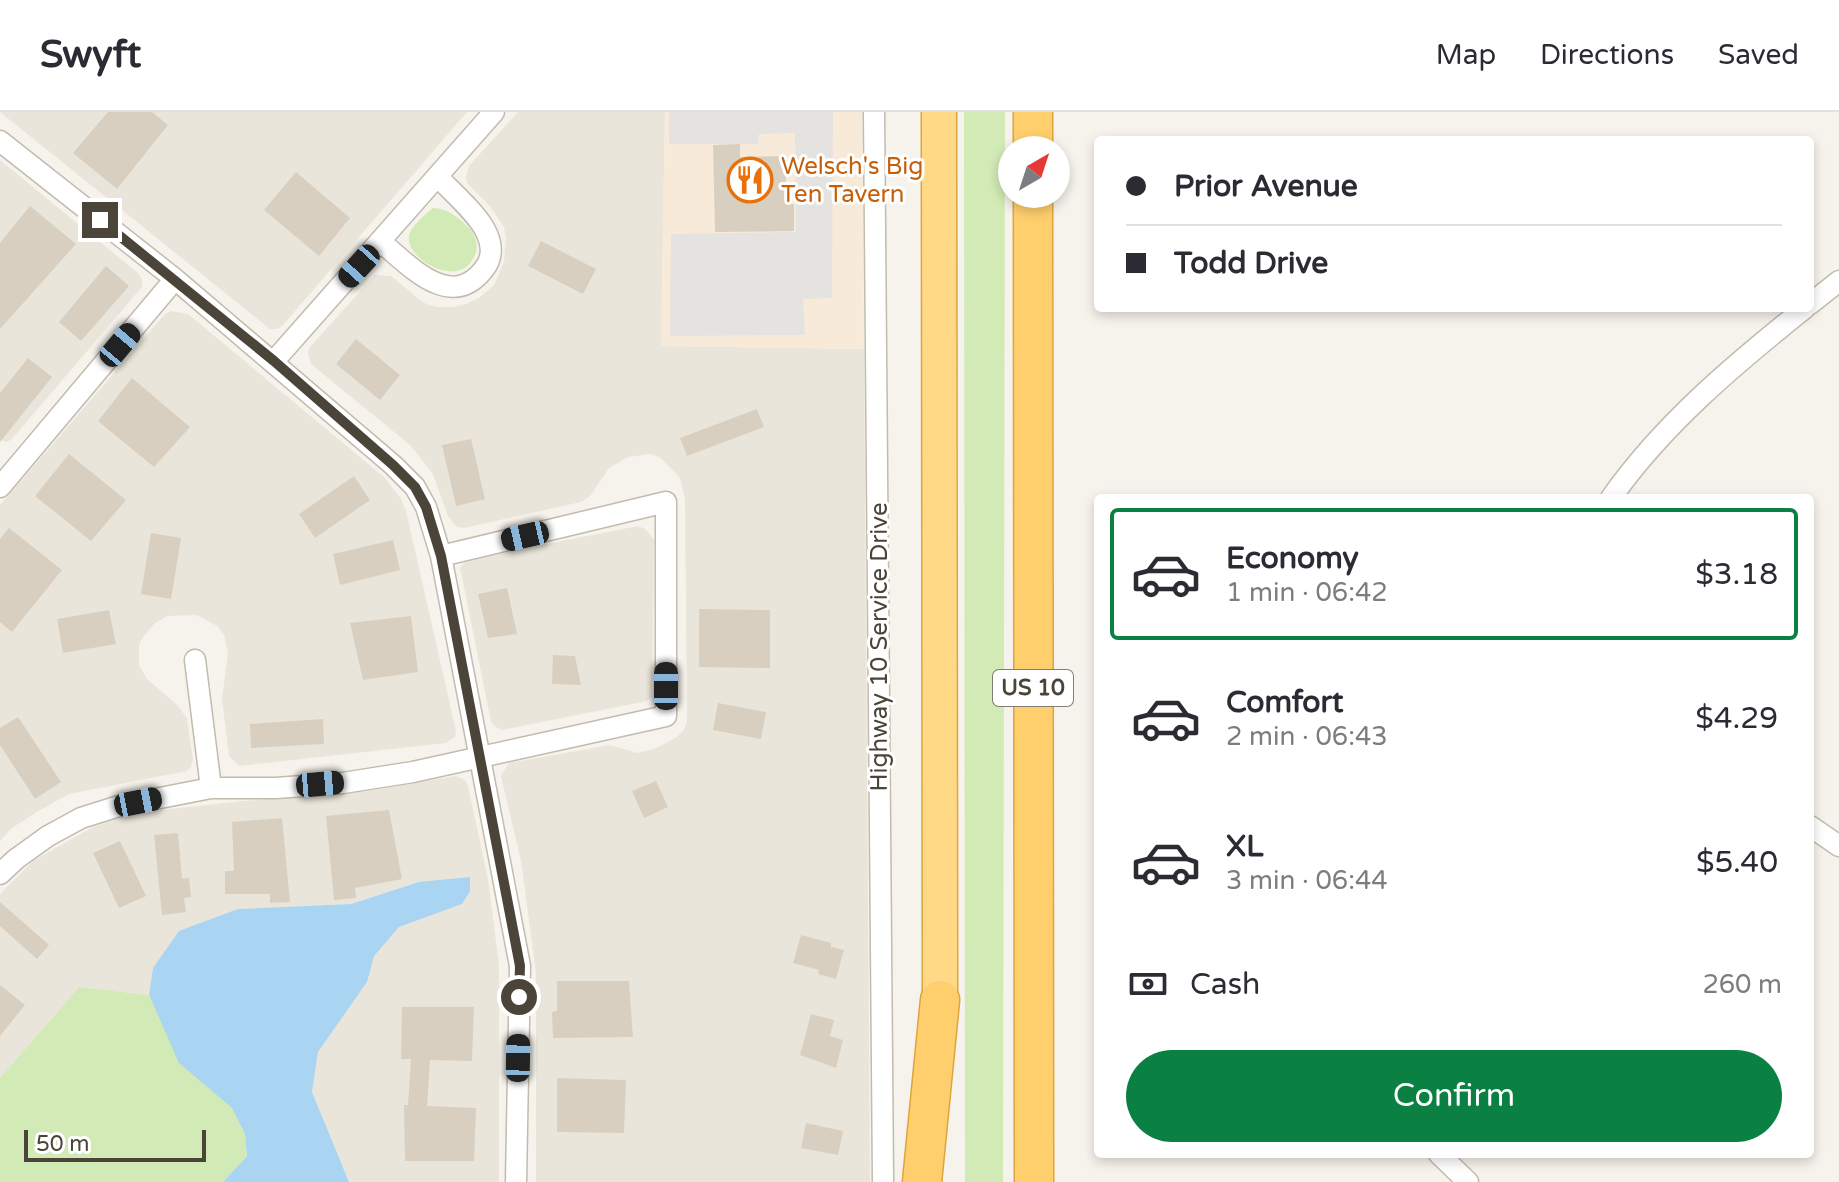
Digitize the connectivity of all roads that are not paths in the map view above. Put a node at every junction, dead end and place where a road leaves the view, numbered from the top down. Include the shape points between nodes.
1 (494, 112) edge
2 (874, 112) edge
3 (939, 112) edge
4 (1033, 112) edge
5 (1033, 136) edge
6 (0, 141) edge
7 (438, 177) junction
8 (1033, 208) edge
9 (381, 242) junction
10 (175, 279) junction
11 (1839, 281) edge
12 (1814, 301) edge
13 (1800, 312) edge
14 (274, 361) junction
15 (3, 479) edge
16 (1614, 494) edge
17 (441, 556) junction
18 (195, 660) dead end
19 (479, 756) junction
20 (211, 788) junction
21 (1814, 829) edge
22 (1839, 846) edge
23 (0, 874) edge
24 (940, 1000) junction
25 (1443, 1158) edge
26 (516, 1182) edge
27 (883, 1182) edge
28 (922, 1182) edge
29 (942, 1182) edge
30 (1034, 1182) edge
31 (1468, 1182) edge

1 - 7 street
2 - 27 street, Highway 10 Service Drive
3 - 24 highway
4 - 5 highway
6 - 10 street
7 - 9 street
7 - 9 street via 486,229 492,246 477,278 466,285 441,286
8 - 30 highway, US 10
9 - 14 street
10 - 14 street
10 - 15 street
11 - 12 street
13 - 16 street via 1679,418
14 - 17 street via 415,487
17 - 19 street
17 - 19 street via 666,502 666,716
18 - 20 street
19 - 20 street via 343,783
19 - 26 street via 520,966
20 - 23 street via 81,818
21 - 22 street
24 - 28 highway
24 - 29 highway
25 - 31 street

